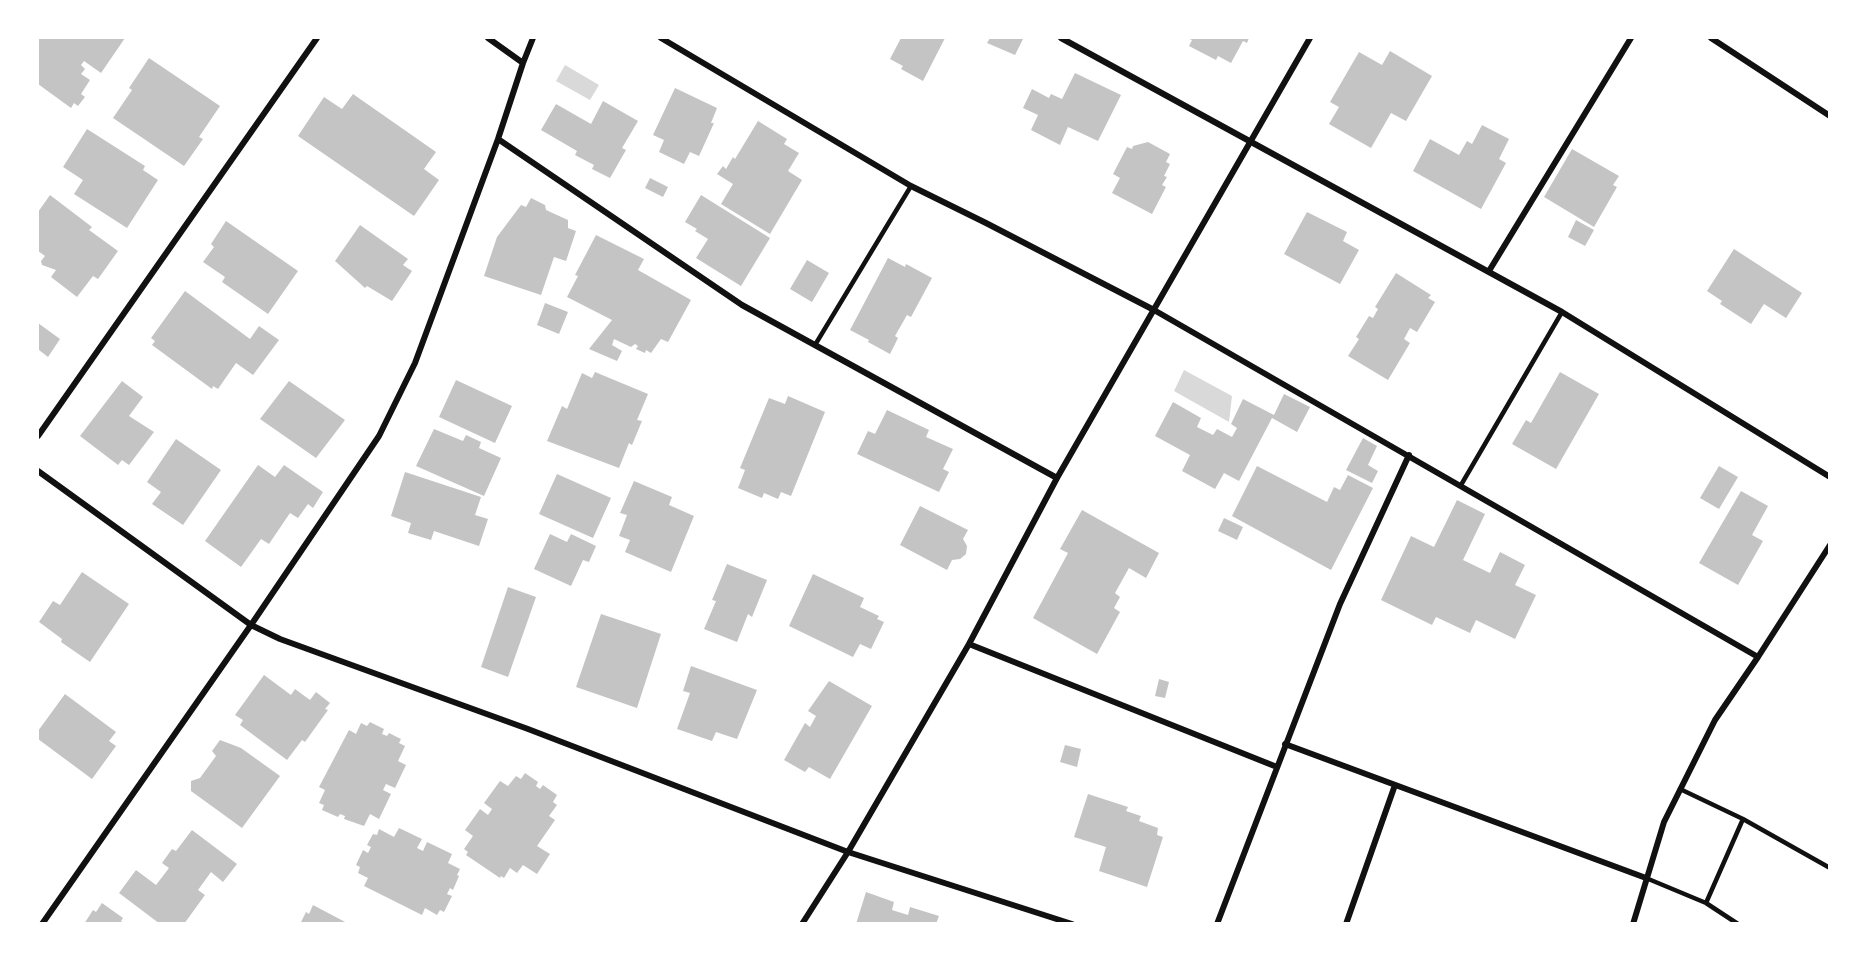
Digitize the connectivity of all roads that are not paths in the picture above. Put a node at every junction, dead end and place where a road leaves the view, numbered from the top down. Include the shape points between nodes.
1 (317, 38) edge
2 (488, 38) edge
3 (533, 38) edge
4 (661, 38) edge
5 (1061, 38) edge
6 (1310, 38) edge
7 (1631, 38) edge
8 (1711, 38) edge
9 (523, 63) junction
10 (1830, 116) edge
11 (498, 139) junction
12 (1250, 141) junction
13 (911, 186) junction
14 (1489, 271) junction
15 (1154, 310) junction
16 (1562, 312) junction
17 (814, 345) junction
18 (38, 436) edge
19 (1409, 455) junction
20 (38, 471) edge
21 (1830, 477) edge
22 (1057, 478) junction
23 (1461, 485) junction
24 (1830, 544) edge
25 (251, 625) junction
26 (969, 644) junction
27 (1758, 657) junction
28 (1285, 744) junction
29 (1276, 767) junction
30 (1395, 785) junction
31 (1680, 789) junction
32 (1743, 819) junction
33 (848, 852) junction
34 (1830, 868) edge
35 (1646, 878) junction
36 (1706, 903) junction
37 (42, 924) edge
38 (802, 924) edge
39 (1072, 924) edge
40 (1217, 924) edge
41 (1346, 924) edge
42 (1633, 924) edge
43 (1738, 924) edge

1 - 18 street
2 - 9 street
3 - 9 street
4 - 13 street
5 - 12 street
6 - 12 street
7 - 14 street
8 - 10 street
9 - 11 street
11 - 17 street via 742,305
11 - 25 street via 416,363 379,436
12 - 14 street
12 - 15 street
13 - 15 street
13 - 17 lane
14 - 16 street
15 - 19 street
15 - 22 street
16 - 21 street
16 - 23 lane
17 - 22 street
19 - 23 street
19 - 28 street via 1340,604
20 - 25 street
22 - 26 street
23 - 27 street
24 - 27 street
25 - 33 street
25 - 37 street
26 - 29 street
26 - 33 street
27 - 31 street via 1715,720
28 - 29 street
28 - 30 street
29 - 40 street
30 - 35 street
30 - 41 street
31 - 32 lane
31 - 35 street via 1664,822
32 - 34 lane
32 - 36 lane
33 - 38 street
33 - 39 street
35 - 36 lane
35 - 42 street
36 - 43 lane

